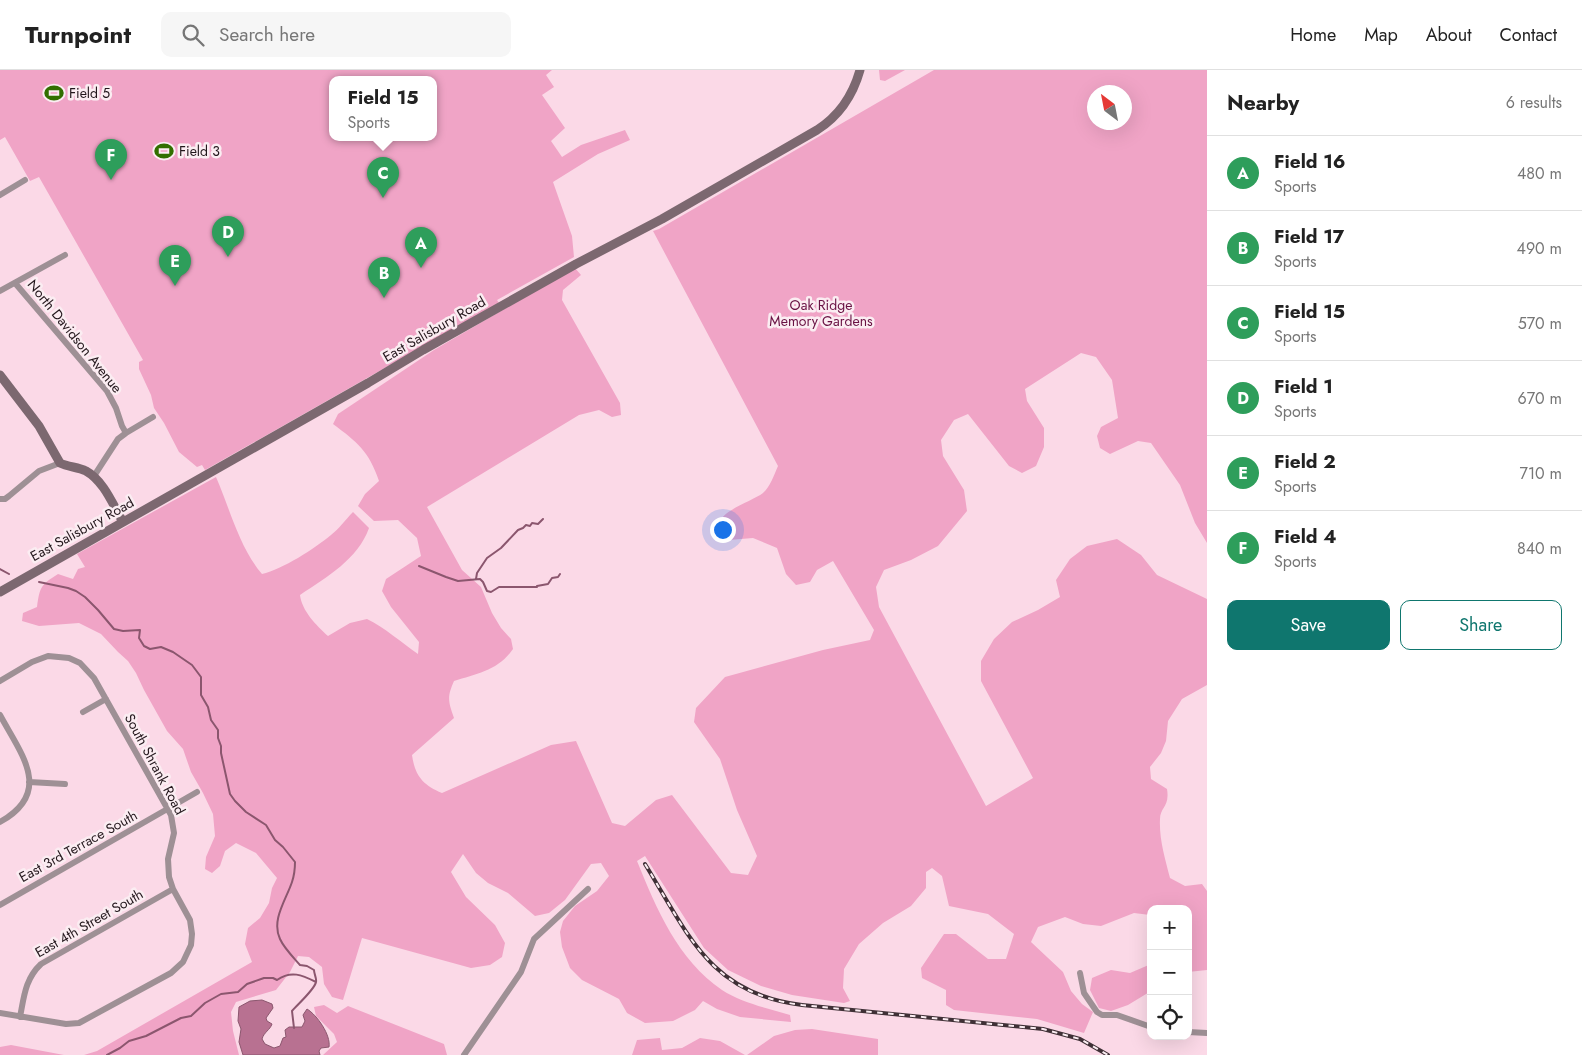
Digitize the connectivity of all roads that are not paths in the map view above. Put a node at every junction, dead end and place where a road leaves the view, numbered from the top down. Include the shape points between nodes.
1 (860, 70) edge
2 (25, 180) dead end
3 (0, 195) edge
4 (65, 255) dead end
5 (15, 283) junction
6 (0, 292) edge
7 (0, 375) edge
8 (153, 417) dead end
9 (126, 433) junction
10 (60, 463) junction
11 (94, 476) junction
12 (0, 499) edge
13 (123, 522) junction
14 (0, 592) edge
15 (0, 680) edge
16 (106, 699) junction
17 (83, 712) dead end
18 (0, 715) edge
19 (30, 782) junction
20 (65, 784) dead end
21 (197, 792) dead end
22 (168, 810) junction
23 (0, 822) edge
24 (173, 889) junction
25 (588, 889) dead end
26 (0, 905) edge
27 (1080, 973) dead end
28 (0, 1013) edge
29 (20, 1017) junction
30 (1147, 1026) edge
31 (1192, 1032) edge
32 (1207, 1033) edge
33 (464, 1055) edge

1 - 13 street, East Salisbury Road via 844,105 817,130
2 - 3 street
4 - 5 street
5 - 6 street
5 - 9 street, North Davidson Avenue via 107,391
7 - 10 street via 39,426
8 - 9 street
9 - 11 street
10 - 11 street
10 - 12 street via 39,471 5,499
11 - 13 street via 102,484
13 - 14 street, East Salisbury Road
15 - 16 street, South Shrank Road via 40,658 69,658 90,672
16 - 17 street
16 - 22 street, South Shrank Road
18 - 19 street via 25,759
19 - 20 street
19 - 23 street via 18,810
21 - 22 street, East 3rd Terrace South
22 - 24 street, South Shrank Road via 174,826 168,866
22 - 26 street, East 3rd Terrace South
24 - 29 street, East 4th Street South via 41,964 26,986
24 - 29 street, South Shrank Road via 190,920 192,934 188,953 171,973 79,1023
25 - 33 street via 534,939 521,972
27 - 30 street via 1084,993 1096,1012 1117,1015
28 - 29 street
31 - 32 street

